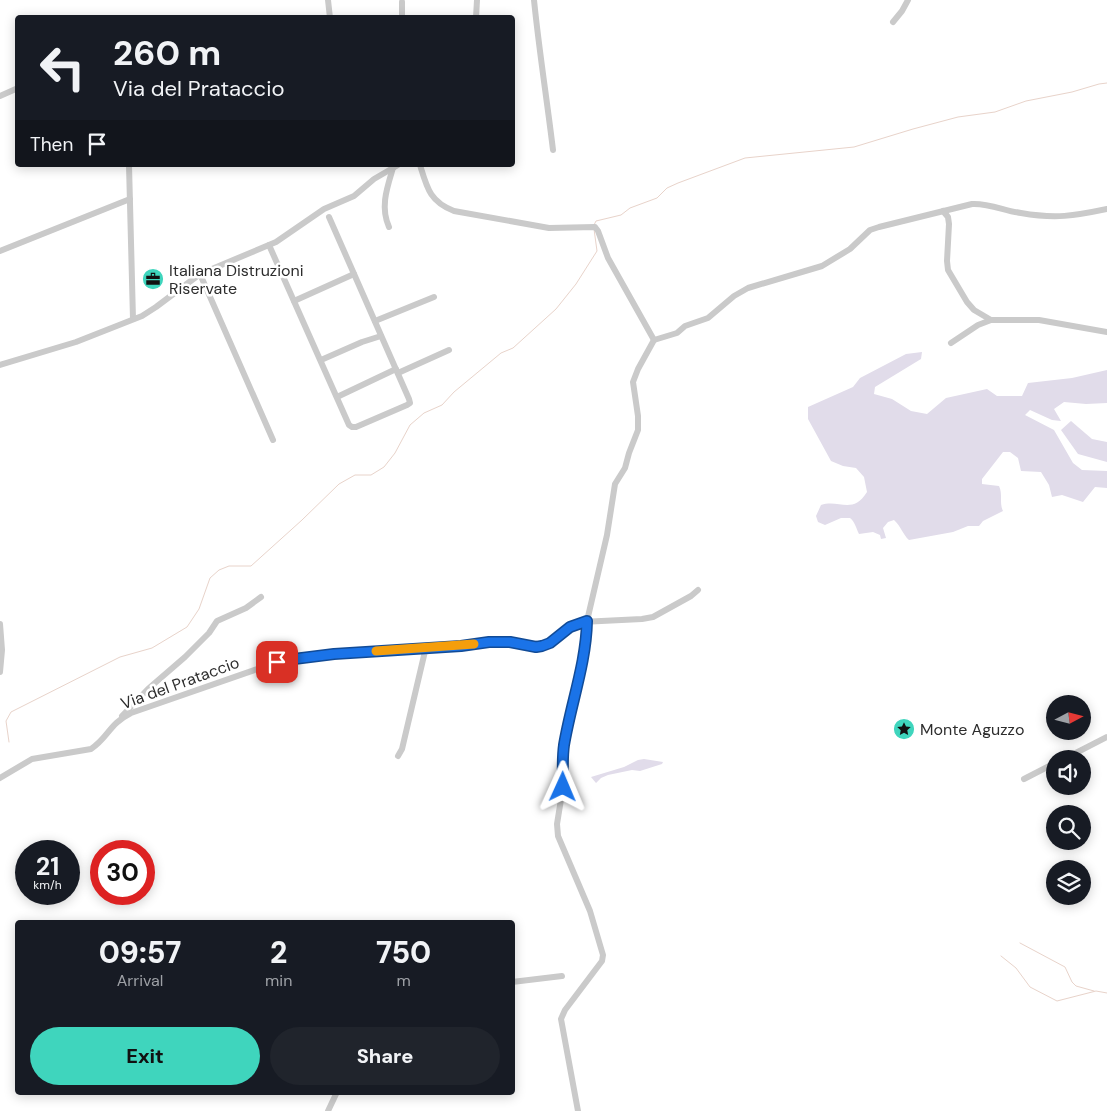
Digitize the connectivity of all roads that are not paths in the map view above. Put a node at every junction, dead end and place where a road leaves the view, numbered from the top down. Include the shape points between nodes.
1 (328, 0) edge
2 (478, 0) edge
3 (534, 0) edge
4 (908, 0) edge
5 (402, 2) dead end
6 (330, 15) edge
7 (402, 15) edge
8 (476, 15) edge
9 (892, 22) dead end
10 (15, 89) edge
11 (0, 96) edge
12 (553, 150) dead end
13 (129, 167) edge
14 (395, 167) edge
15 (421, 167) edge
16 (130, 199) junction
17 (1107, 209) edge
18 (943, 211) junction
19 (330, 217) dead end
20 (389, 227) dead end
21 (270, 245) junction
22 (0, 250) edge
23 (200, 274) junction
24 (354, 274) junction
25 (434, 297) dead end
26 (294, 301) junction
27 (133, 319) junction
28 (991, 320) junction
29 (375, 322) junction
30 (1107, 332) edge
31 (381, 336) junction
32 (654, 340) junction
33 (951, 343) dead end
34 (449, 350) dead end
35 (321, 360) junction
36 (0, 364) edge
37 (397, 371) junction
38 (336, 397) junction
39 (273, 440) dead end
40 (698, 590) dead end
41 (261, 597) dead end
42 (587, 621) junction
43 (0, 624) edge
44 (426, 648) junction
45 (0, 672) edge
46 (120, 719) junction
47 (1107, 737) edge
48 (1082, 750) edge
49 (398, 756) dead end
50 (1046, 768) edge
51 (0, 778) edge
52 (1024, 779) dead end
53 (562, 976) dead end
54 (515, 982) edge
55 (336, 1095) edge
56 (328, 1111) edge
57 (578, 1111) edge

1 - 6 street
2 - 8 street
3 - 12 street
4 - 9 street
5 - 7 street
10 - 11 street
13 - 16 street
14 - 20 street via 384,205
14 - 21 street via 354,196 324,209
15 - 32 street via 434,199 454,211 549,228 595,227 608,258
16 - 22 street
16 - 27 street
17 - 18 street via 1065,217 1022,213 980,204
18 - 28 street via 949,221 949,272 970,307
18 - 32 street via 876,228 822,266 748,288 708,318
19 - 24 street
21 - 23 street
21 - 26 street
23 - 27 street via 156,307
23 - 39 street
24 - 26 street
24 - 29 street
25 - 29 street
26 - 35 street
27 - 36 street via 66,346
28 - 30 street via 1038,320
28 - 33 street
29 - 31 street
31 - 35 street
31 - 37 street
32 - 42 street via 633,382 638,430 625,468 615,484 608,531
34 - 37 street
35 - 38 street
37 - 38 street
37 - 38 street via 409,403 356,427 348,424
40 - 42 street via 650,618
41 - 46 street via 217,621 209,633
42 - 44 street, Via del Prataccio via 570,627 542,646 506,641
42 - 57 street via 580,676 564,747 557,828 561,845 590,911 603,956 561,1020
43 - 45 street
44 - 46 street, Via del Prataccio via 286,660
44 - 49 street
46 - 51 street, Via del Prataccio via 91,749 32,759
47 - 48 street
50 - 52 street
53 - 54 street
55 - 56 street

